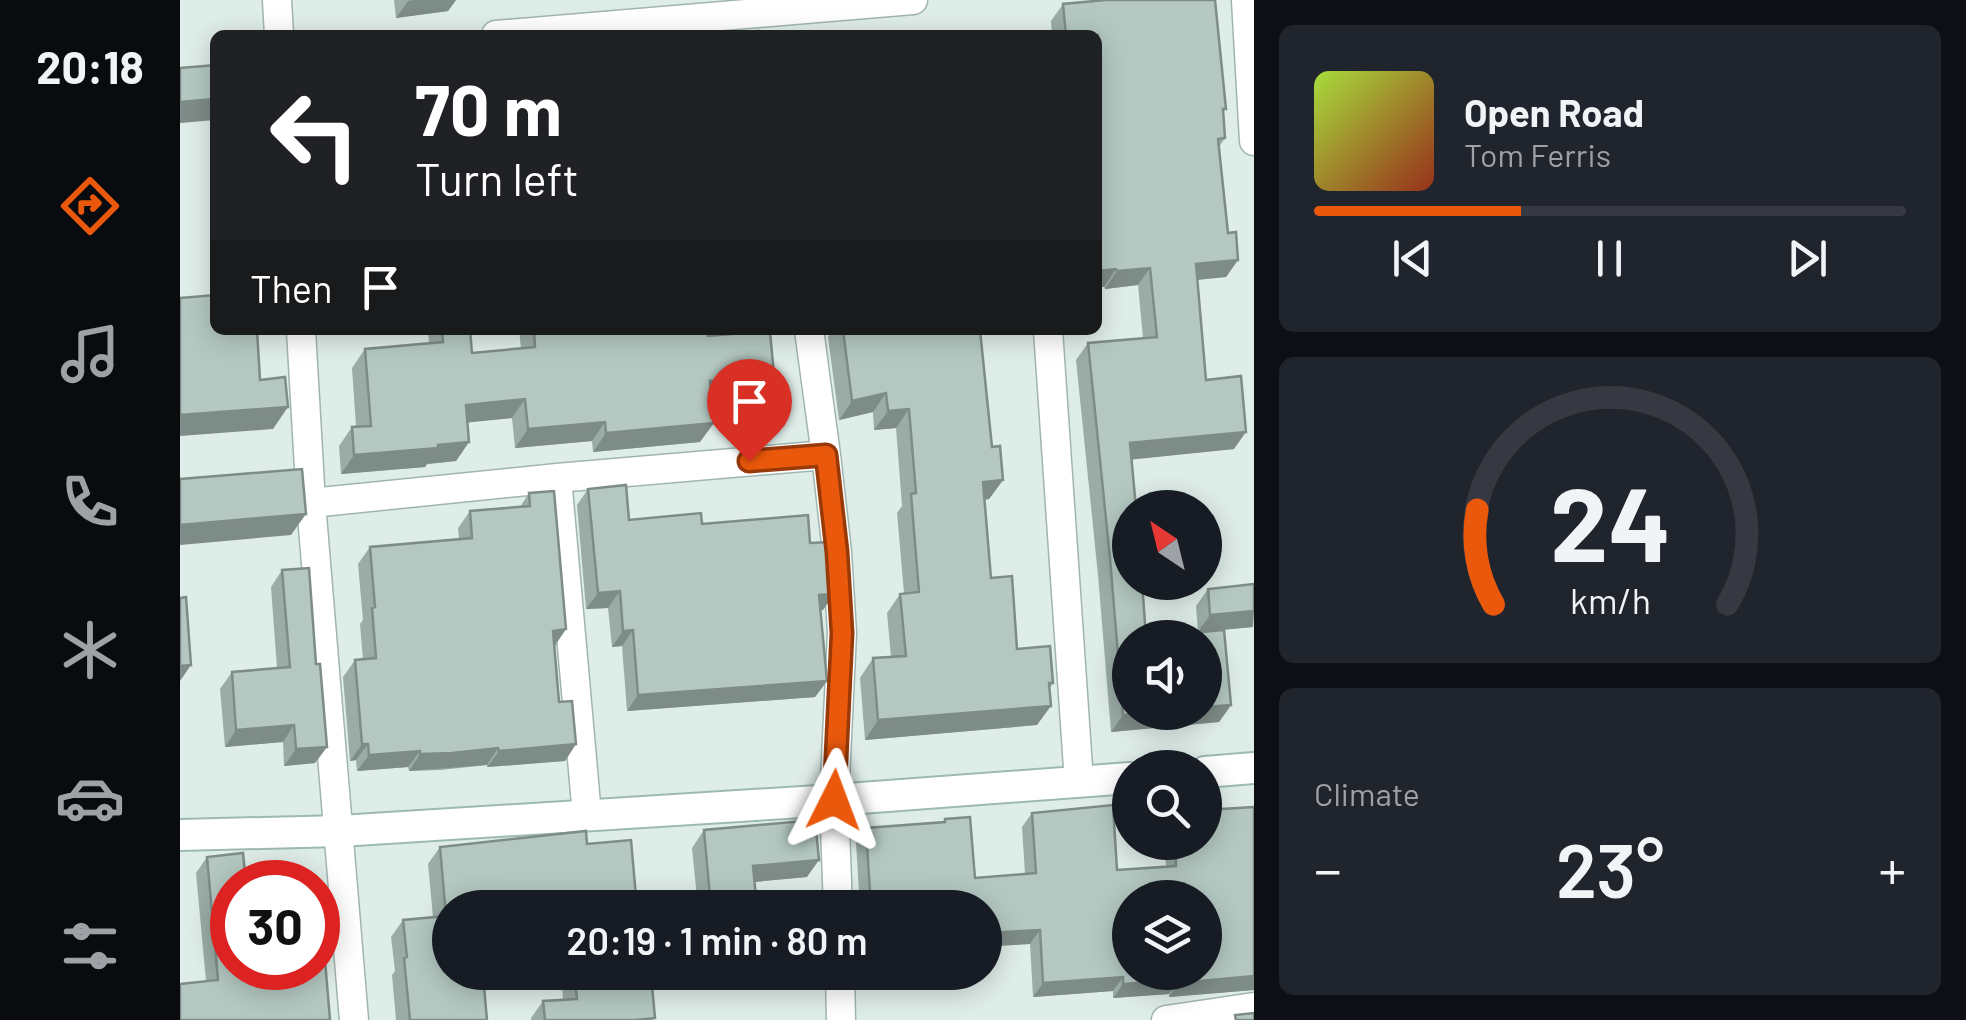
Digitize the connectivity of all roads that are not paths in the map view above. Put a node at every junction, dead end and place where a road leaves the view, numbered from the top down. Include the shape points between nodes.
1 (277, 0) edge
2 (913, 0) edge
3 (1246, 0) edge
4 (771, 23) edge
5 (278, 30) edge
6 (611, 30) edge
7 (1254, 142) edge
8 (301, 335) edge
9 (811, 335) edge
10 (1048, 335) edge
11 (826, 455) junction
12 (557, 478) junction
13 (311, 503) junction
14 (1254, 768) edge
15 (1222, 771) edge
16 (1112, 779) edge
17 (1079, 782) junction
18 (834, 800) junction
19 (588, 815) junction
20 (340, 830) junction
21 (180, 834) edge
22 (837, 890) edge
23 (841, 990) edge
24 (1254, 1007) edge
25 (354, 1020) edge
26 (842, 1020) edge
27 (1166, 1020) edge

1 - 5 street
2 - 4 street
3 - 7 street
4 - 6 street
8 - 13 street
9 - 11 street
10 - 17 street
11 - 12 street
11 - 18 street via 842,633
12 - 13 street
12 - 19 street
13 - 20 street
14 - 15 main road
16 - 17 main road
17 - 18 main road
18 - 19 main road
18 - 22 street
19 - 20 main road
20 - 21 main road
20 - 25 street
23 - 26 street
24 - 27 street

